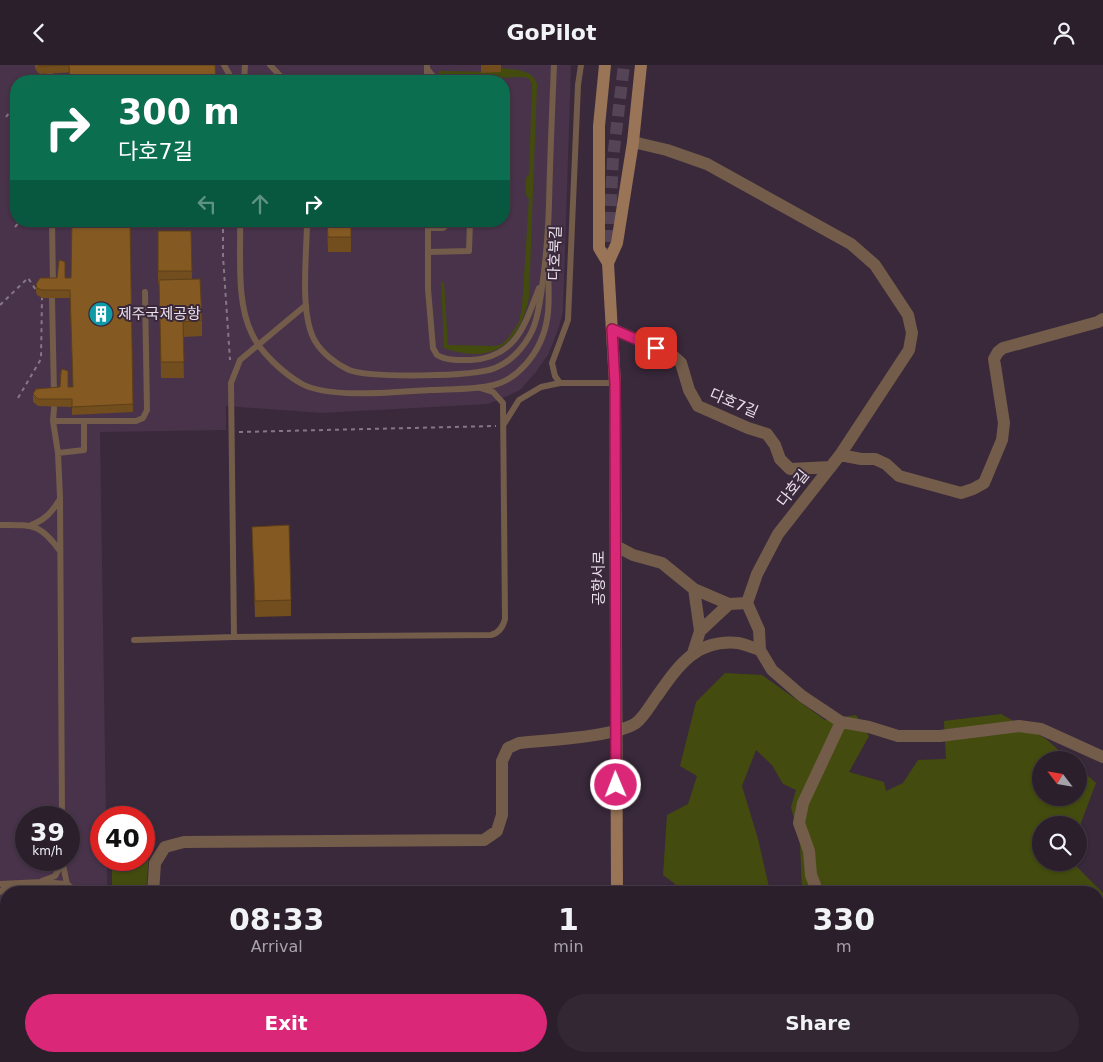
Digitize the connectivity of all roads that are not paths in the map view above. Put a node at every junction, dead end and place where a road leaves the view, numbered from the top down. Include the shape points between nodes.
1 (270, 65) edge
2 (554, 65) edge
3 (581, 65) edge
4 (605, 65) edge
5 (641, 65) edge
6 (279, 75) edge
7 (633, 142) junction
8 (52, 227) edge
9 (240, 227) edge
10 (307, 227) edge
11 (428, 227) edge
12 (470, 227) edge
13 (428, 252) junction
14 (547, 253) junction
15 (608, 263) junction
16 (543, 277) junction
17 (53, 286) edge
18 (145, 292) dead end
19 (52, 298) dead end
20 (306, 305) junction
21 (1103, 319) edge
22 (612, 329) junction
23 (560, 383) junction
24 (614, 383) junction
25 (480, 388) junction
26 (54, 395) edge
27 (54, 407) dead end
28 (53, 421) junction
29 (84, 421) junction
30 (504, 425) junction
31 (58, 453) junction
32 (840, 455) junction
33 (831, 467) junction
34 (60, 497) junction
35 (0, 525) edge
36 (30, 525) junction
37 (616, 546) junction
38 (61, 553) junction
39 (694, 589) junction
40 (747, 603) junction
41 (729, 604) junction
42 (700, 631) junction
43 (234, 637) junction
44 (134, 640) dead end
45 (760, 650) junction
46 (693, 653) junction
47 (841, 722) junction
48 (615, 732) junction
49 (1103, 757) edge
50 (62, 806) edge
51 (58, 871) edge
52 (64, 871) edge
53 (41, 882) junction
54 (0, 884) edge
55 (10, 884) junction
56 (67, 884) junction
57 (8, 886) edge
58 (69, 886) edge
59 (153, 886) edge
60 (617, 886) edge
61 (815, 886) edge

1 - 6 lane
2 - 14 lane
3 - 23 lane, 다호북길 via 568,320 552,363
4 - 15 street via 599,126 599,248
5 - 7 street
7 - 15 street via 617,243
7 - 32 street, 다호길 via 707,164 851,243 876,265 908,315 912,333 909,350
8 - 17 lane
9 - 25 lane, bridge via 244,315 252,335 272,361 302,384 336,392
10 - 20 lane
11 - 13 lane
12 - 13 lane via 469,251
13 - 16 lane via 433,348 437,355 450,359 483,359 503,350 518,336
14 - 16 lane
14 - 25 lane, bridge via 549,313 536,350 526,364 508,379
15 - 22 street, 공항서로
16 - 20 lane via 532,331 522,347 496,368 469,373 374,375 349,370 338,364 314,339
18 - 29 lane via 147,410 143,418 136,421
19 - 26 lane
20 - 43 lane via 240,361 231,383
21 - 32 street via 998,351 994,359 1004,423 1002,440 984,483 973,489 961,493 900,476 875,459
22 - 24 street, 공항서로
22 - 33 street, 다호7길 via 671,354 681,363 698,406 767,434 780,459 790,469
23 - 24 lane
23 - 30 lane via 541,387 519,400
24 - 37 street, 공항서로
25 - 30 lane via 493,392 503,403
27 - 28 lane
28 - 29 lane
28 - 31 lane
29 - 31 lane via 84,450
30 - 43 lane via 505,619 497,634
31 - 34 lane
32 - 33 street, 다호길
33 - 40 street, 다호길 via 778,535 757,574
34 - 36 lane via 53,511 42,521
34 - 38 lane
35 - 36 lane
36 - 38 lane via 42,530
37 - 39 street via 633,555 662,563
37 - 48 street, 공항서로
38 - 50 lane
39 - 41 street
39 - 42 street
40 - 41 street
40 - 45 street via 759,630
41 - 42 street
42 - 46 street
43 - 44 lane
45 - 46 street via 739,643 714,645
45 - 47 street via 772,670 802,696
46 - 48 street via 678,667 636,723
47 - 49 street via 898,736 940,736 1019,726 1041,729
47 - 61 street via 803,803 799,823 809,851
48 - 59 street via 519,743 508,749 502,761 502,815 497,831 484,840 184,843 165,847 155,863
48 - 60 street, 공항서로
51 - 53 lane via 55,876
52 - 56 lane
53 - 55 lane
53 - 56 lane
54 - 55 lane
55 - 57 lane
56 - 58 lane

